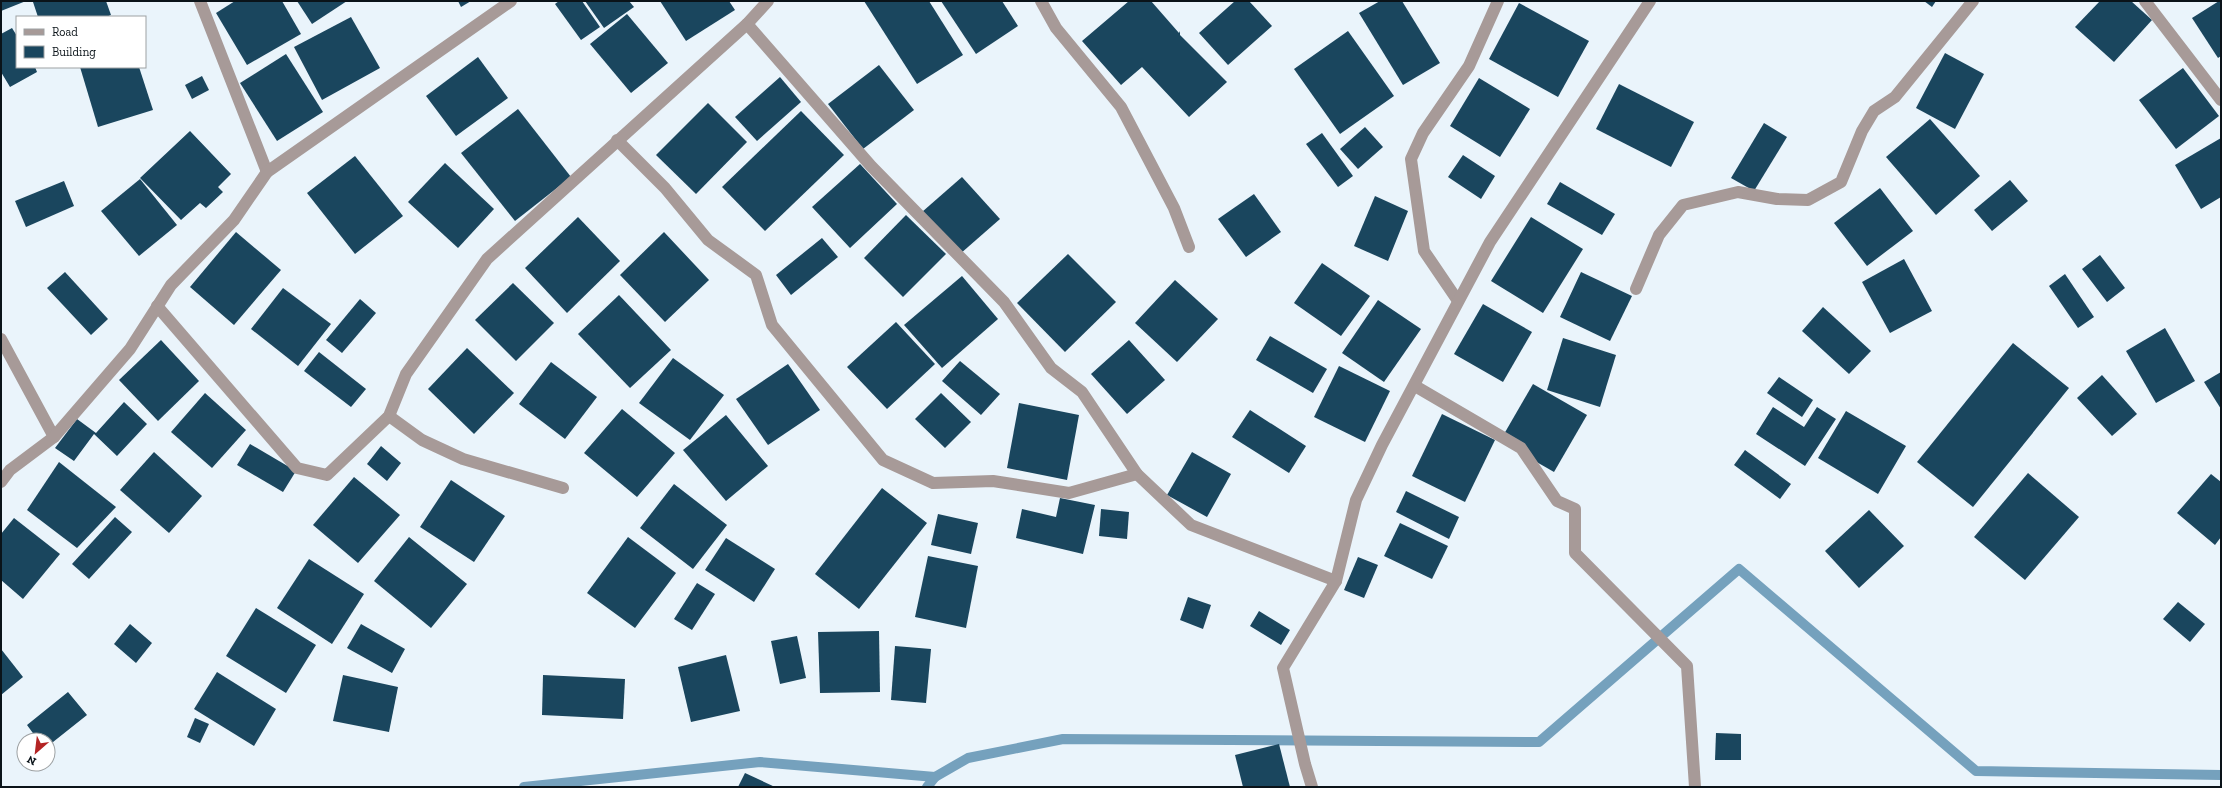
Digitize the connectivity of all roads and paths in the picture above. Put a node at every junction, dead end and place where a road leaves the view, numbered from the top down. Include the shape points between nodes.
1 (200, 1) edge
2 (511, 1) edge
3 (768, 1) edge
4 (1041, 1) edge
5 (1498, 1) edge
6 (1650, 1) edge
7 (1973, 1) edge
8 (2145, 1) edge
9 (747, 24) junction
10 (2221, 100) edge
11 (617, 140) junction
12 (267, 172) junction
13 (1189, 247) dead end
14 (1636, 290) dead end
15 (1458, 301) junction
16 (157, 306) junction
17 (1, 339) edge
18 (1415, 386) junction
19 (389, 416) junction
20 (54, 437) junction
21 (1137, 474) junction
22 (1, 482) edge
23 (563, 488) dead end
24 (1336, 581) junction
25 (1312, 787) edge
26 (1695, 787) edge

1 - 12 street
2 - 12 street
3 - 9 street
4 - 13 street via 1056,28 1121,107 1174,208
5 - 15 street via 1469,66 1423,133 1411,159 1424,251
6 - 15 street via 1490,242
7 - 14 street via 1895,97 1874,111 1862,132 1841,182 1808,200 1777,199 1738,192 1683,204 1660,236
8 - 10 street
9 - 11 street
9 - 21 street via 871,166 1004,302 1051,368 1082,392
11 - 19 street via 487,259 406,374
11 - 21 street via 665,188 708,240 756,275 772,325 883,460 933,483 993,481 1069,493
12 - 16 street via 234,220 171,285
15 - 18 street
16 - 19 street via 297,468 327,475
16 - 20 street via 130,349
17 - 20 street
18 - 24 street via 1382,445 1356,500
18 - 26 street via 1521,448 1557,501 1575,509 1575,553 1687,666
19 - 23 street via 422,440 463,459
20 - 22 street via 10,470
21 - 24 street via 1191,525
24 - 25 street via 1283,668 1304,764

